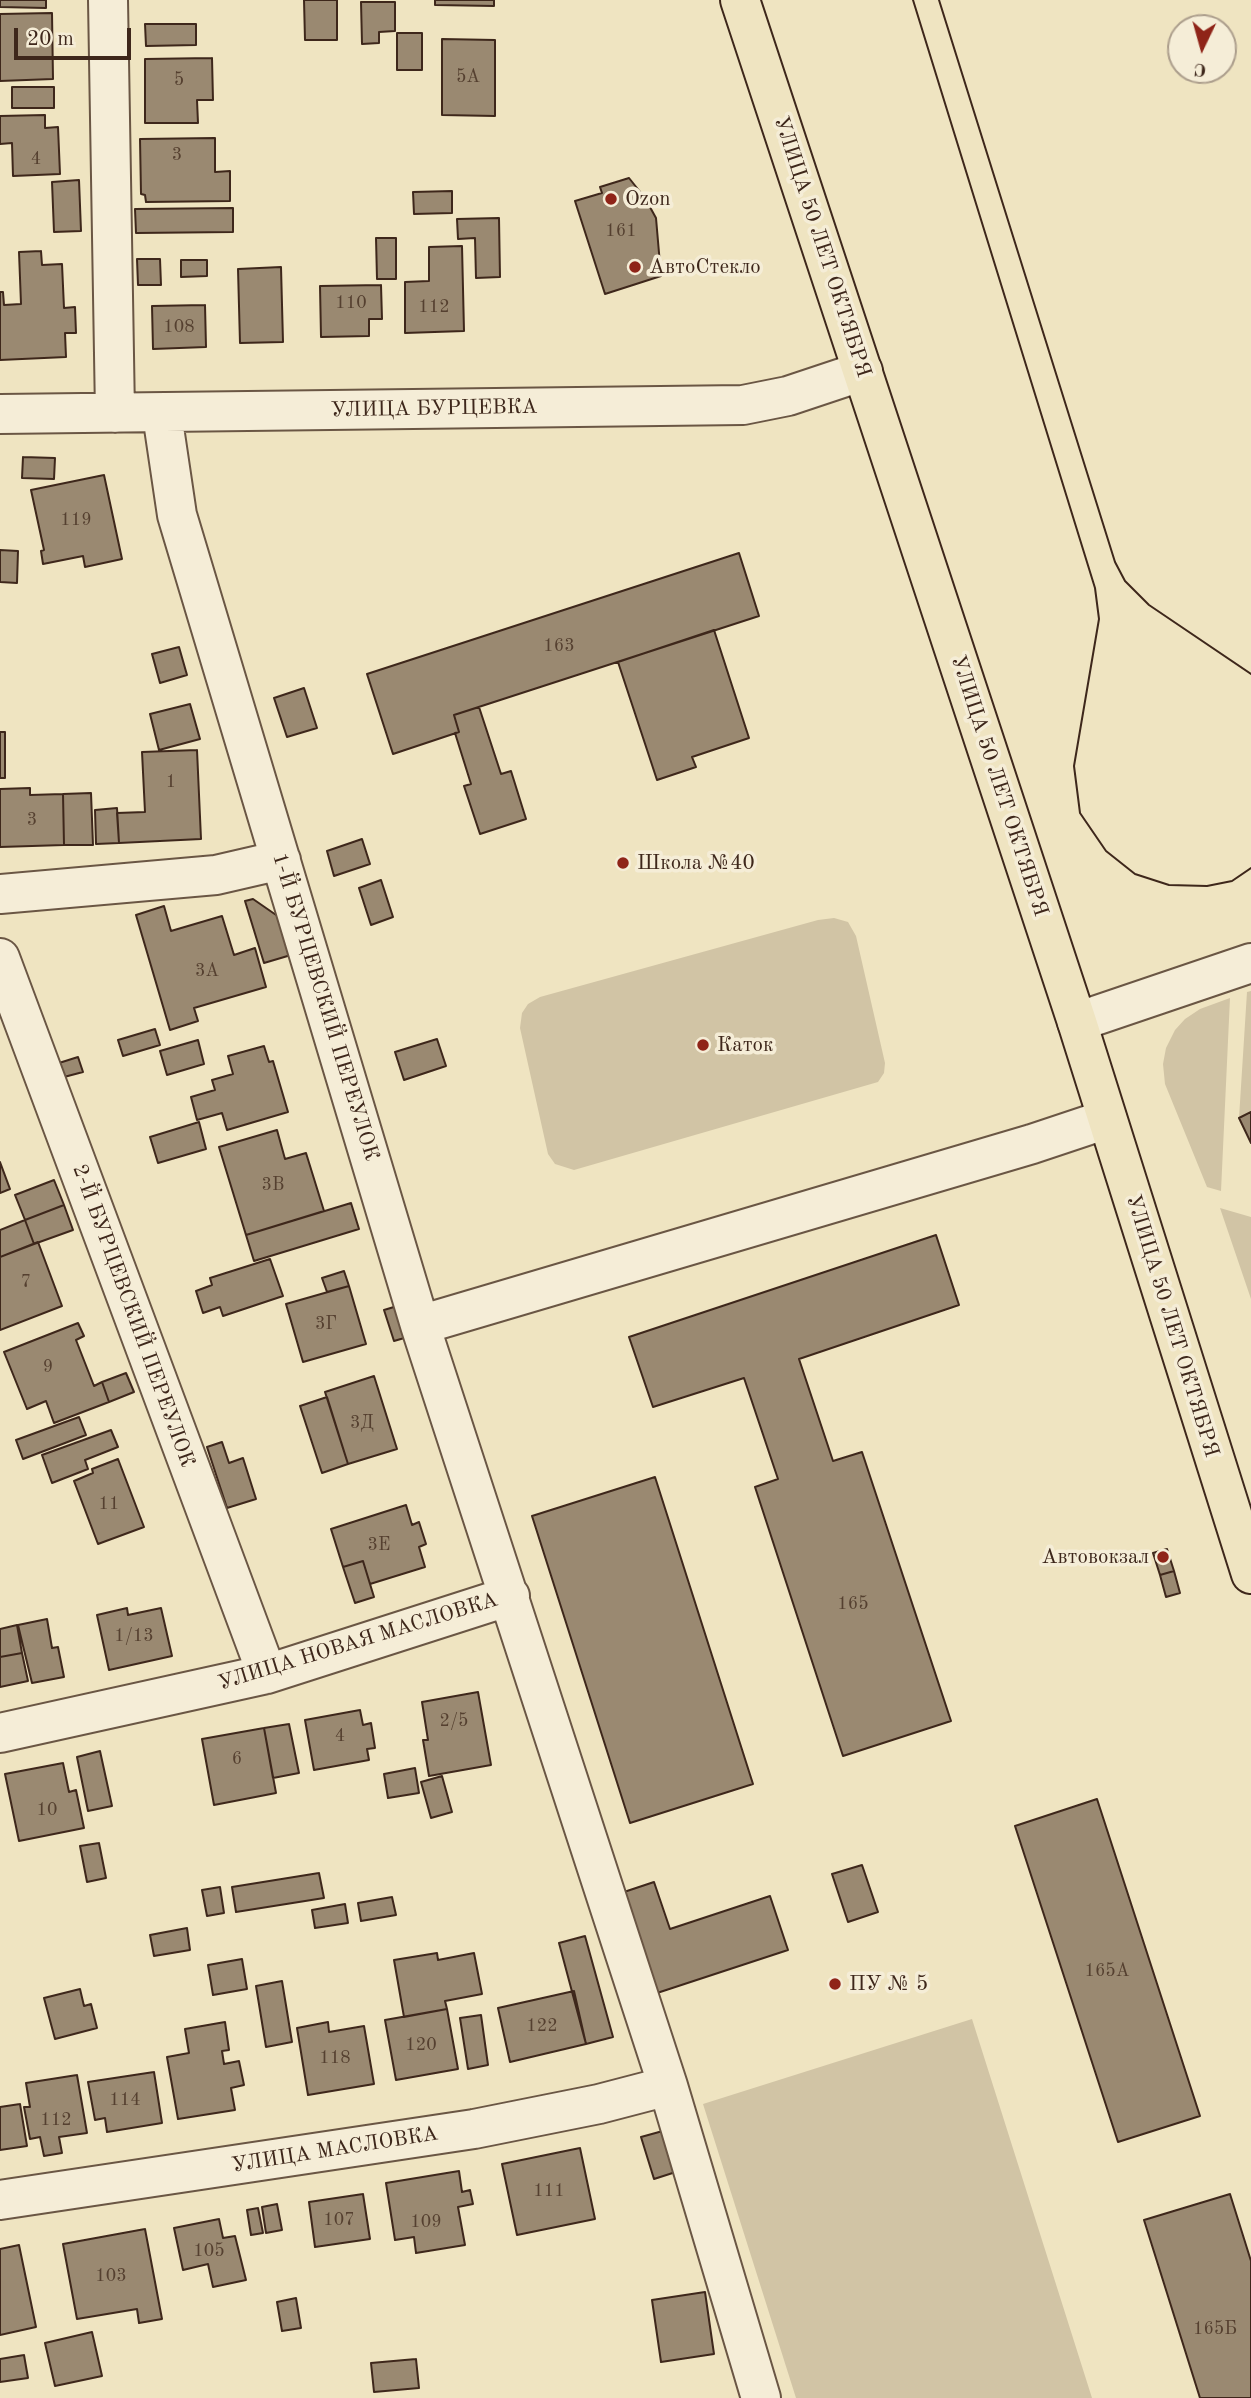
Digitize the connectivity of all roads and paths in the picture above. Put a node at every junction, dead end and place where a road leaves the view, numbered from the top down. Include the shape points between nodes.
1 (108, 0) edge
2 (740, 0) edge
3 (863, 371) junction
4 (115, 413) junction
5 (0, 414) edge
6 (162, 414) junction
7 (281, 860) junction
8 (0, 894) edge
9 (0, 958) edge
10 (1251, 963) edge
11 (1077, 1021) junction
12 (1107, 1119) junction
13 (421, 1325) junction
14 (1251, 1574) edge
15 (510, 1596) junction
16 (267, 1674) junction
17 (0, 1733) edge
18 (668, 2086) junction
19 (0, 2200) edge
20 (761, 2398) edge

1 - 4 street
2 - 3 main road, УЛИЦА 50 ЛЕТ ОКТЯБРЯ
3 - 6 street, УЛИЦА БУРЦЕВКА via 788,396 743,405
3 - 11 main road, УЛИЦА 50 ЛЕТ ОКТЯБРЯ
4 - 5 street, УЛИЦА БУРЦЕВКА
4 - 6 street, УЛИЦА БУРЦЕВКА
6 - 7 street, 1-Й БУРЦЕВСКИЙ ПЕРЕУЛОК via 177,516
7 - 8 street via 216,875
7 - 13 street, 1-Й БУРЦЕВСКИЙ ПЕРЕУЛОК
9 - 16 street, 2-Й БУРЦЕВСКИЙ ПЕРЕУЛОК
10 - 11 street
11 - 12 main road, УЛИЦА 50 ЛЕТ ОКТЯБРЯ
12 - 13 street
12 - 14 main road, УЛИЦА 50 ЛЕТ ОКТЯБРЯ
13 - 15 street, 1-Й БУРЦЕВСКИЙ ПЕРЕУЛОК
15 - 16 street, УЛИЦА НОВАЯ МАСЛОВКА
15 - 18 street, 1-Й БУРЦЕВСКИЙ ПЕРЕУЛОК
16 - 17 street, УЛИЦА НОВАЯ МАСЛОВКА
18 - 19 street, УЛИЦА МАСЛОВКА via 474,2129
18 - 20 street, 1-Й БУРЦЕВСКИЙ ПЕРЕУЛОК

